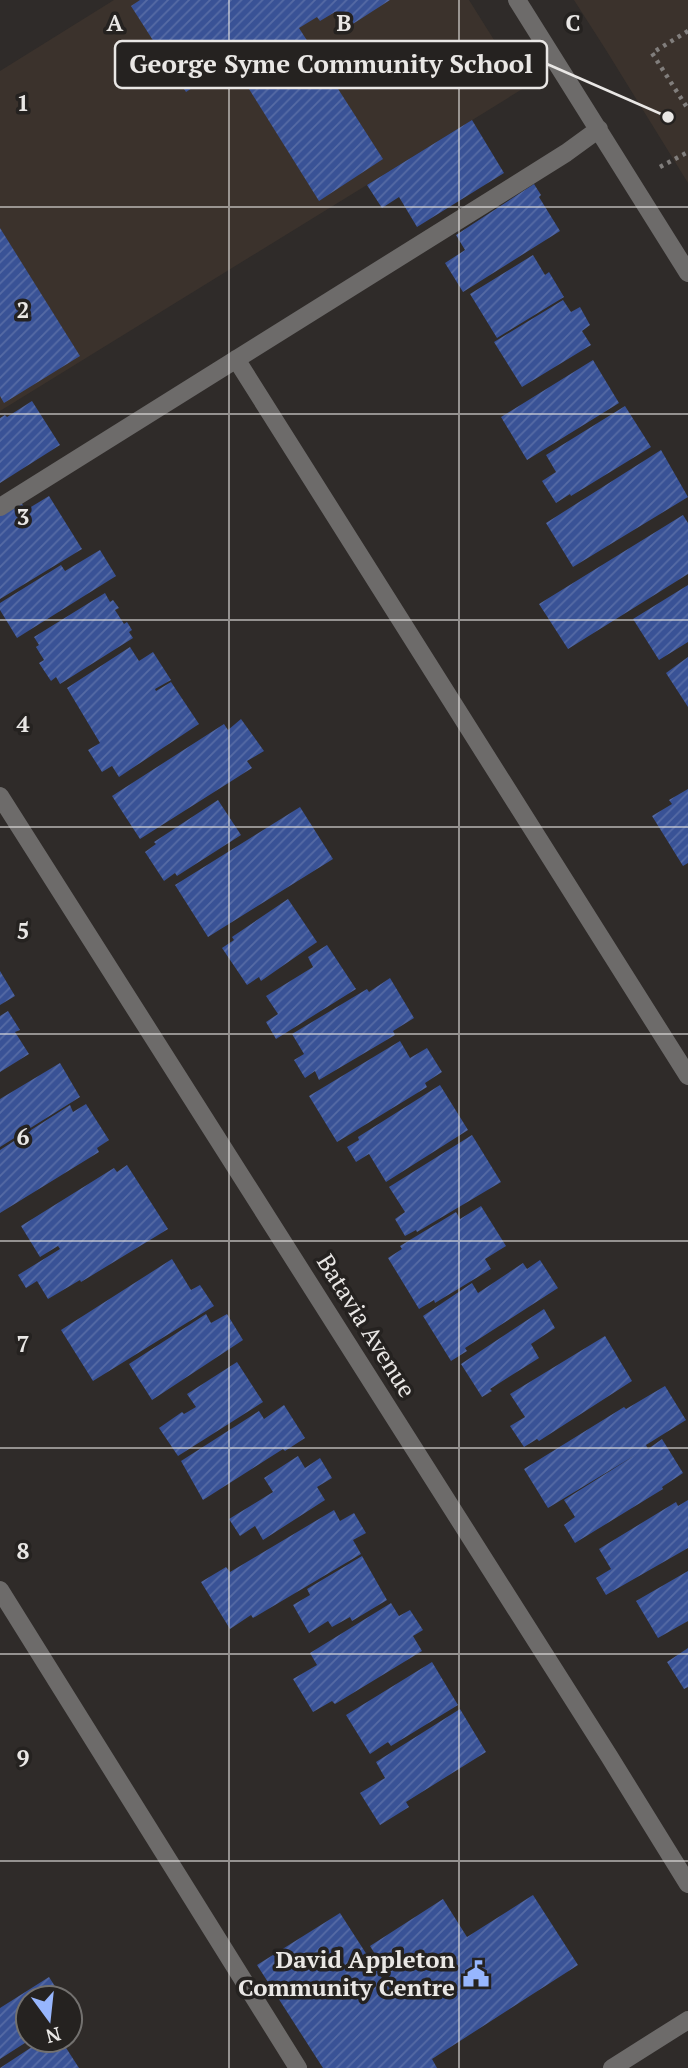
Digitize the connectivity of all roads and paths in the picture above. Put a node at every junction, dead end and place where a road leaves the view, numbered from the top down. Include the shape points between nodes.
1 (517, 0) edge
2 (688, 32) edge
3 (688, 109) edge
4 (599, 129) junction
5 (688, 152) edge
6 (656, 169) dead end
7 (688, 273) edge
8 (236, 359) junction
9 (0, 507) edge
10 (0, 796) edge
11 (688, 1076) edge
12 (0, 1590) edge
13 (688, 1884) edge
14 (688, 2020) edge
15 (298, 2068) edge
16 (612, 2068) edge

1 - 4 street
2 - 3 path via 652,53
4 - 7 street
4 - 8 street
5 - 6 path
8 - 9 street
8 - 11 street
10 - 13 street, Batavia Avenue
12 - 15 street
14 - 16 street

